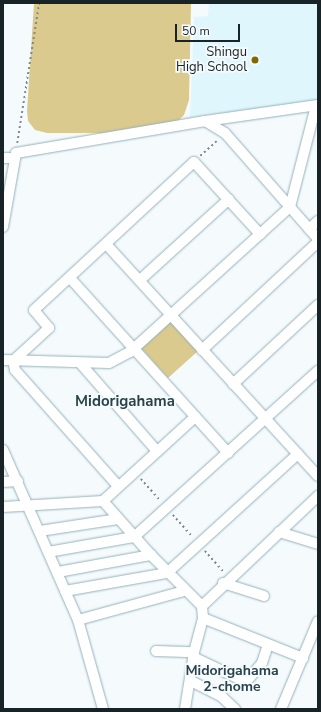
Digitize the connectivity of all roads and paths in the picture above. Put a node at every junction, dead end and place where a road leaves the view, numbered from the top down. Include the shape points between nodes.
1 (39, 3) edge
2 (317, 106) edge
3 (205, 121) junction
4 (225, 133) junction
5 (15, 155) junction
6 (3, 158) edge
7 (194, 162) junction
8 (229, 199) junction
9 (290, 207) junction
10 (318, 221) edge
11 (3, 227) edge
12 (309, 229) junction
13 (260, 234) junction
14 (318, 239) edge
15 (318, 242) edge
16 (106, 244) junction
17 (70, 278) junction
18 (140, 280) junction
19 (318, 305) edge
20 (171, 315) junction
21 (134, 348) junction
22 (202, 350) junction
23 (8, 360) edge
24 (81, 364) junction
25 (318, 371) edge
26 (233, 384) junction
27 (195, 418) junction
28 (265, 420) junction
29 (3, 450) edge
30 (157, 451) junction
31 (228, 453) junction
32 (298, 454) junction
33 (134, 472) junction
34 (318, 476) edge
35 (18, 481) junction
36 (3, 482) edge
37 (118, 486) junction
38 (318, 496) edge
39 (103, 500) junction
40 (28, 506) junction
41 (3, 507) edge
42 (166, 508) junction
43 (118, 519) junction
44 (40, 531) junction
45 (278, 532) junction
46 (134, 537) junction
47 (199, 544) junction
48 (318, 544) edge
49 (48, 552) junction
50 (151, 555) junction
51 (58, 572) junction
52 (167, 573) junction
53 (226, 580) junction
54 (65, 591) junction
55 (184, 591) junction
56 (264, 596) dead end
57 (202, 606) junction
58 (203, 618) junction
59 (78, 620) junction
60 (318, 621) edge
61 (268, 644) junction
62 (156, 651) dead end
63 (194, 654) junction
64 (303, 658) junction
65 (191, 681) junction
66 (103, 709) edge
67 (185, 709) edge
68 (235, 709) edge
69 (281, 709) edge

1 - 5 path
2 - 3 street
2 - 9 street
3 - 4 street
3 - 5 street
4 - 7 path
4 - 9 street
5 - 6 street
5 - 11 street
7 - 8 street
7 - 16 street
8 - 13 street
8 - 18 street
9 - 12 street
9 - 13 street
10 - 12 street
12 - 14 street
13 - 20 street
15 - 22 street
16 - 17 street
16 - 18 street
17 - 21 street
17 - 23 street via 34,310 49,328
18 - 20 street
19 - 26 street
20 - 21 street
20 - 22 street
21 - 24 street via 109,363
21 - 27 street
22 - 26 street
23 - 24 street
23 - 37 street
24 - 30 street
25 - 28 street
26 - 28 street
27 - 30 street
27 - 31 street
28 - 31 street
28 - 32 street
29 - 35 street
30 - 33 street
31 - 42 street
32 - 34 street
32 - 47 street
33 - 37 street
33 - 42 path
35 - 36 street
35 - 40 street
37 - 39 street
38 - 45 street
39 - 40 street
39 - 43 street
40 - 41 street
40 - 44 street
42 - 46 street
42 - 47 path
43 - 44 street
43 - 46 street
44 - 49 street
45 - 48 street
45 - 53 street
46 - 49 street
46 - 50 street
47 - 52 street
47 - 53 path
49 - 51 street
50 - 51 street
50 - 52 street
51 - 54 street
52 - 54 street
52 - 55 street
53 - 56 street
53 - 57 street
54 - 59 street
55 - 57 street
55 - 59 street
57 - 58 street
58 - 61 street
58 - 63 street
59 - 66 street
60 - 64 street
61 - 63 street via 262,663 246,682
61 - 64 street
62 - 63 street
63 - 65 street
64 - 69 street
65 - 67 street
65 - 68 street via 222,696

